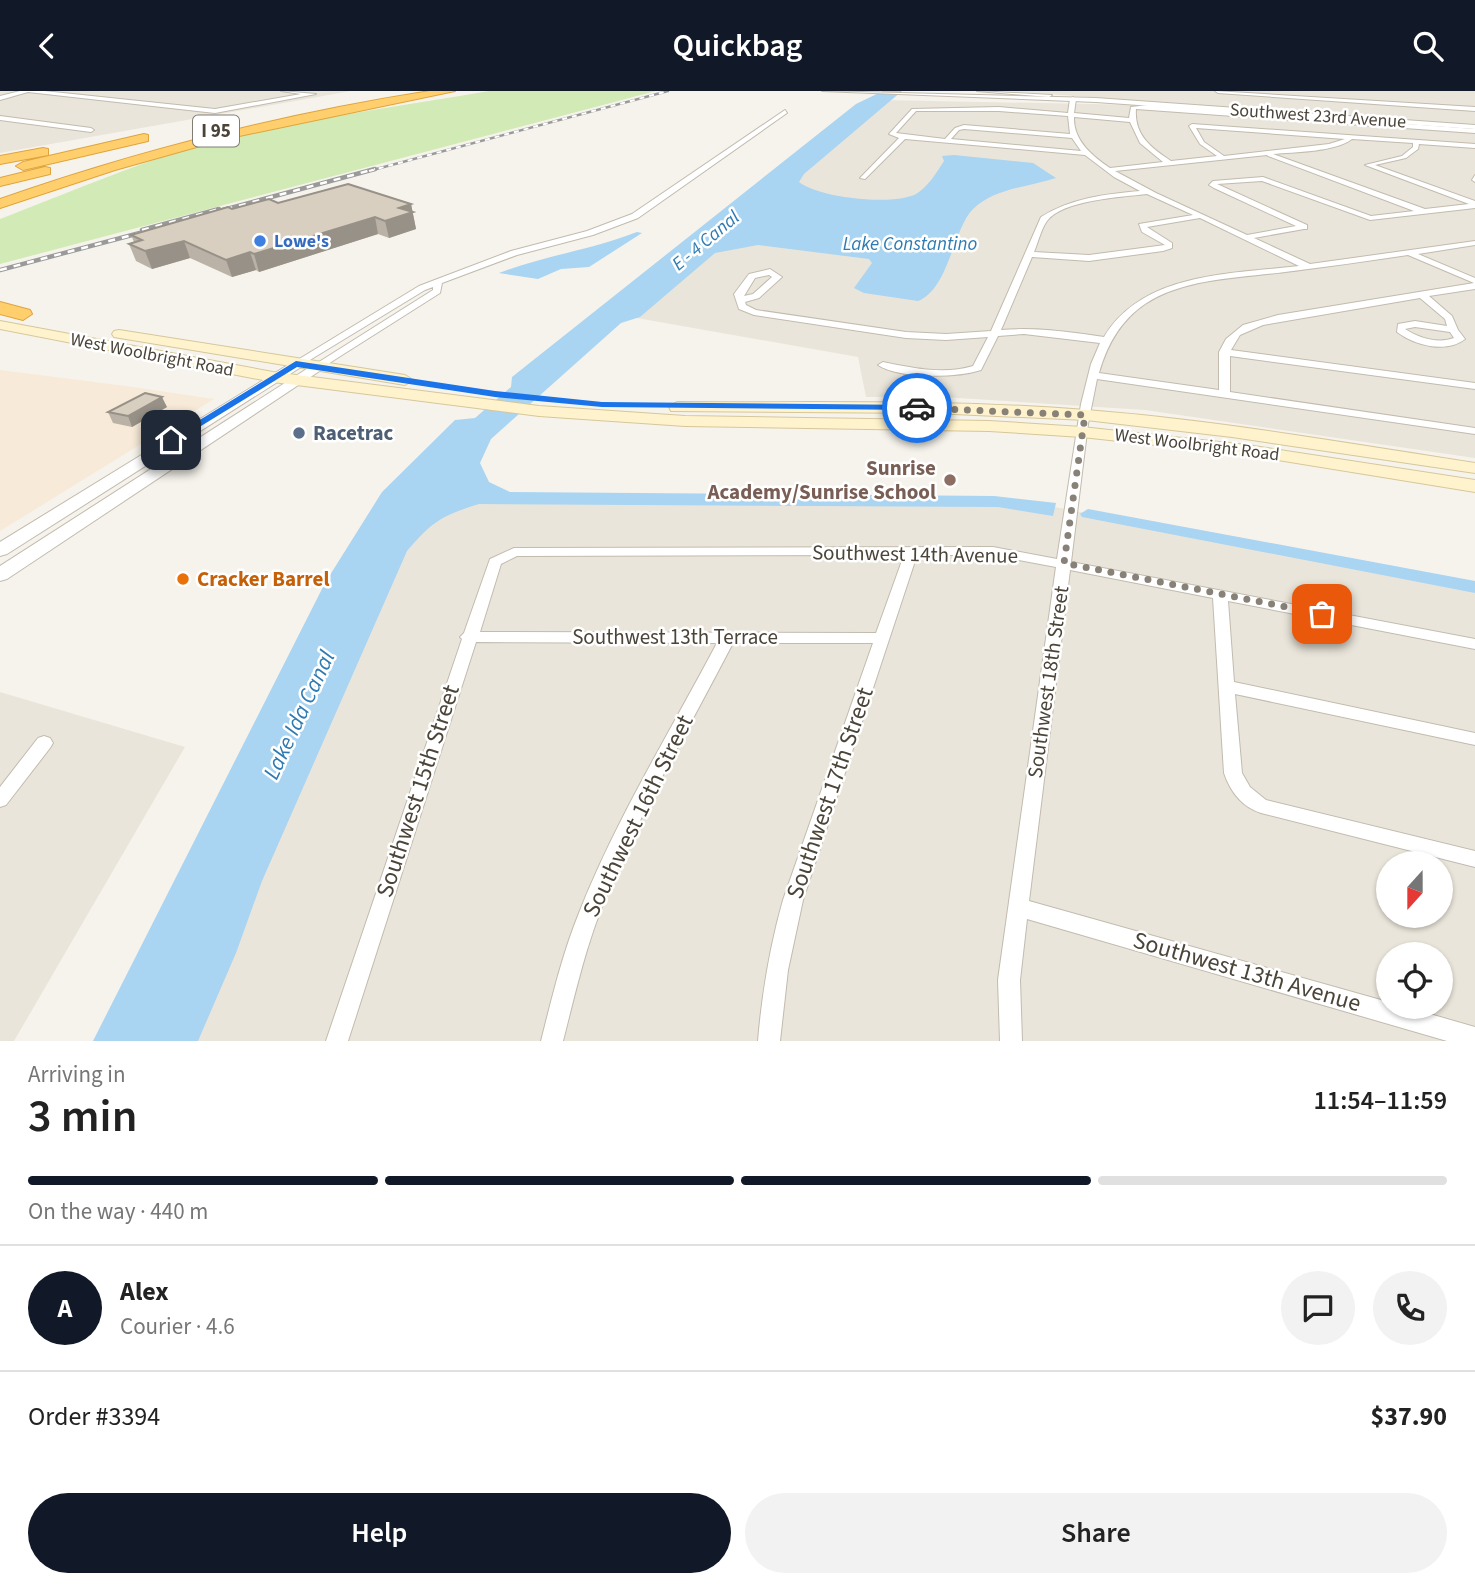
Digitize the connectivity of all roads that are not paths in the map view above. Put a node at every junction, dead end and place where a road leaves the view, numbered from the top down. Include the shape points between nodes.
1 (27, 91) edge
2 (284, 91) edge
3 (391, 91) edge
4 (434, 91) edge
5 (450, 91) edge
6 (826, 91) edge
7 (980, 91) edge
8 (1218, 91) edge
9 (1236, 92) edge
10 (951, 93) edge
11 (1049, 95) dead end
12 (0, 98) edge
13 (1073, 99) junction
14 (1475, 109) edge
15 (1241, 110) junction
16 (785, 112) dead end
17 (1070, 115) junction
18 (0, 118) edge
19 (1132, 120) junction
20 (1343, 121) junction
21 (207, 124) dead end
22 (1475, 129) edge
23 (91, 130) dead end
24 (1073, 136) junction
25 (903, 137) junction
26 (1350, 137) junction
27 (946, 141) junction
28 (1416, 142) junction
29 (1475, 146) edge
30 (1087, 153) junction
31 (1266, 153) junction
32 (1223, 158) junction
33 (0, 160) edge
34 (1170, 164) junction
35 (1110, 170) junction
36 (0, 172) edge
37 (863, 178) dead end
38 (0, 182) edge
39 (1150, 192) junction
40 (0, 204) edge
41 (1475, 205) edge
42 (1452, 209) junction
43 (1425, 213) junction
44 (1201, 216) junction
45 (1475, 217) edge
46 (1247, 237) junction
47 (1475, 243) edge
48 (1409, 253) junction
49 (1028, 254) junction
50 (1308, 267) junction
51 (1475, 281) edge
52 (438, 283) junction
53 (1475, 286) edge
54 (1422, 295) junction
55 (741, 300) dead end
56 (0, 309) edge
57 (23, 314) joint
58 (0, 325) edge
59 (1453, 330) junction
60 (995, 332) junction
61 (1108, 341) junction
62 (1224, 352) junction
63 (883, 365) dead end
64 (316, 367) junction
65 (296, 372) junction
66 (1093, 375) junction
67 (273, 377) junction
68 (1475, 386) edge
69 (1225, 394) junction
70 (1084, 423) junction
71 (1475, 431) edge
72 (1475, 468) edge
73 (109, 480) junction
74 (1475, 486) edge
75 (83, 520) junction
76 (0, 550) edge
77 (912, 551) junction
78 (514, 552) joint
79 (1064, 563) junction
80 (0, 576) edge
81 (1220, 594) junction
82 (468, 637) junction
83 (728, 637) junction
84 (882, 638) junction
85 (1475, 644) edge
86 (1227, 686) junction
87 (1475, 739) edge
88 (44, 743) dead end
89 (0, 800) edge
90 (1475, 859) edge
91 (1018, 907) junction
92 (1475, 1038) edge
93 (337, 1041) edge
94 (552, 1041) edge
95 (769, 1041) edge
96 (1011, 1041) edge

1 - 2 street via 215,111 313,95
1 - 12 street
3 - 21 highway, I 95
4 - 38 highway, I 95 via 222,129
5 - 40 highway via 213,137 92,171
6 - 10 street, Southwest 23rd Avenue
7 - 11 street
8 - 9 street
9 - 14 street
9 - 15 street
10 - 13 street, Southwest 23rd Avenue
13 - 15 street, Southwest 23rd Avenue
13 - 17 street
15 - 22 street, Southwest 23rd Avenue
16 - 52 street via 635,216 504,256
17 - 19 street
17 - 24 street
17 - 25 street via 920,109 892,132
18 - 23 street
19 - 20 street via 1136,107
19 - 34 street via 1138,137
20 - 22 street
20 - 26 street
24 - 27 street via 964,127 957,128
24 - 30 street
25 - 27 street
25 - 37 street
26 - 28 street
26 - 31 street via 1337,145
26 - 32 street via 1191,127 1196,137
27 - 30 street
28 - 29 street
28 - 41 street via 1409,155 1368,165
30 - 35 street
31 - 32 street
31 - 43 street
32 - 34 street
33 - 36 highway via 157,133
34 - 35 street
35 - 39 street
39 - 44 street
39 - 49 street via 1095,199 1057,210 1041,223
41 - 42 street
42 - 43 street
42 - 45 street
43 - 46 street via 1370,218 1263,179 1214,182 1216,187 1304,227
44 - 46 street
44 - 49 street via 1142,226 1168,243 1163,249 1089,258
46 - 50 street
47 - 48 street, Southwest 18th Street
48 - 50 street, Southwest 18th Street
48 - 51 street
49 - 60 street
50 - 61 street, Southwest 18th Street via 1203,282 1160,294 1125,314
52 - 64 street via 437,291
52 - 65 street via 422,288
53 - 54 street
54 - 59 street via 1449,317
54 - 62 street via 1264,321 1233,336
55 - 60 street via 742,307 754,312 886,333 946,337
56 - 57 highway
57 - 65 main road, West Woolbright Road
58 - 67 main road, West Woolbright Road
59 - 59 street via 1415,324 1399,328 1410,337 1443,343 1459,341
60 - 61 street via 1045,332
60 - 63 street via 979,365 971,370 910,372
61 - 66 street, Southwest 18th Street
62 - 68 street
62 - 69 street
64 - 65 street
64 - 70 main road, West Woolbright Road via 495,394 602,404 926,408
65 - 67 main road, West Woolbright Road
65 - 70 main road, West Woolbright Road via 611,417 735,423
65 - 75 street
66 - 69 street
66 - 70 street, Southwest 18th Street
67 - 73 street
69 - 71 street
70 - 72 main road, West Woolbright Road via 1218,430
70 - 74 main road, West Woolbright Road
70 - 79 street, Southwest 18th Street
73 - 75 street via 116,485
73 - 76 street
75 - 80 street
77 - 78 street, Southwest 14th Avenue
77 - 79 street, Southwest 14th Avenue via 993,551
77 - 84 street, Southwest 17th Street
78 - 82 street, Southwest 15th Street via 495,562
79 - 81 street, Southwest 14th Avenue
79 - 91 street, Southwest 18th Street
81 - 85 street, Southwest 14th Avenue
81 - 86 street
82 - 83 street, Southwest 13th Terrace
82 - 93 street, Southwest 15th Street
83 - 84 street, Southwest 13th Terrace
83 - 94 street, Southwest 16th Street via 612,860 568,976
84 - 95 street, Southwest 17th Street via 783,937
86 - 87 street
86 - 90 street via 1233,773 1247,797 1261,806
88 - 89 street
91 - 92 street, Southwest 13th Avenue
91 - 96 street, Southwest 18th Street via 1009,980

